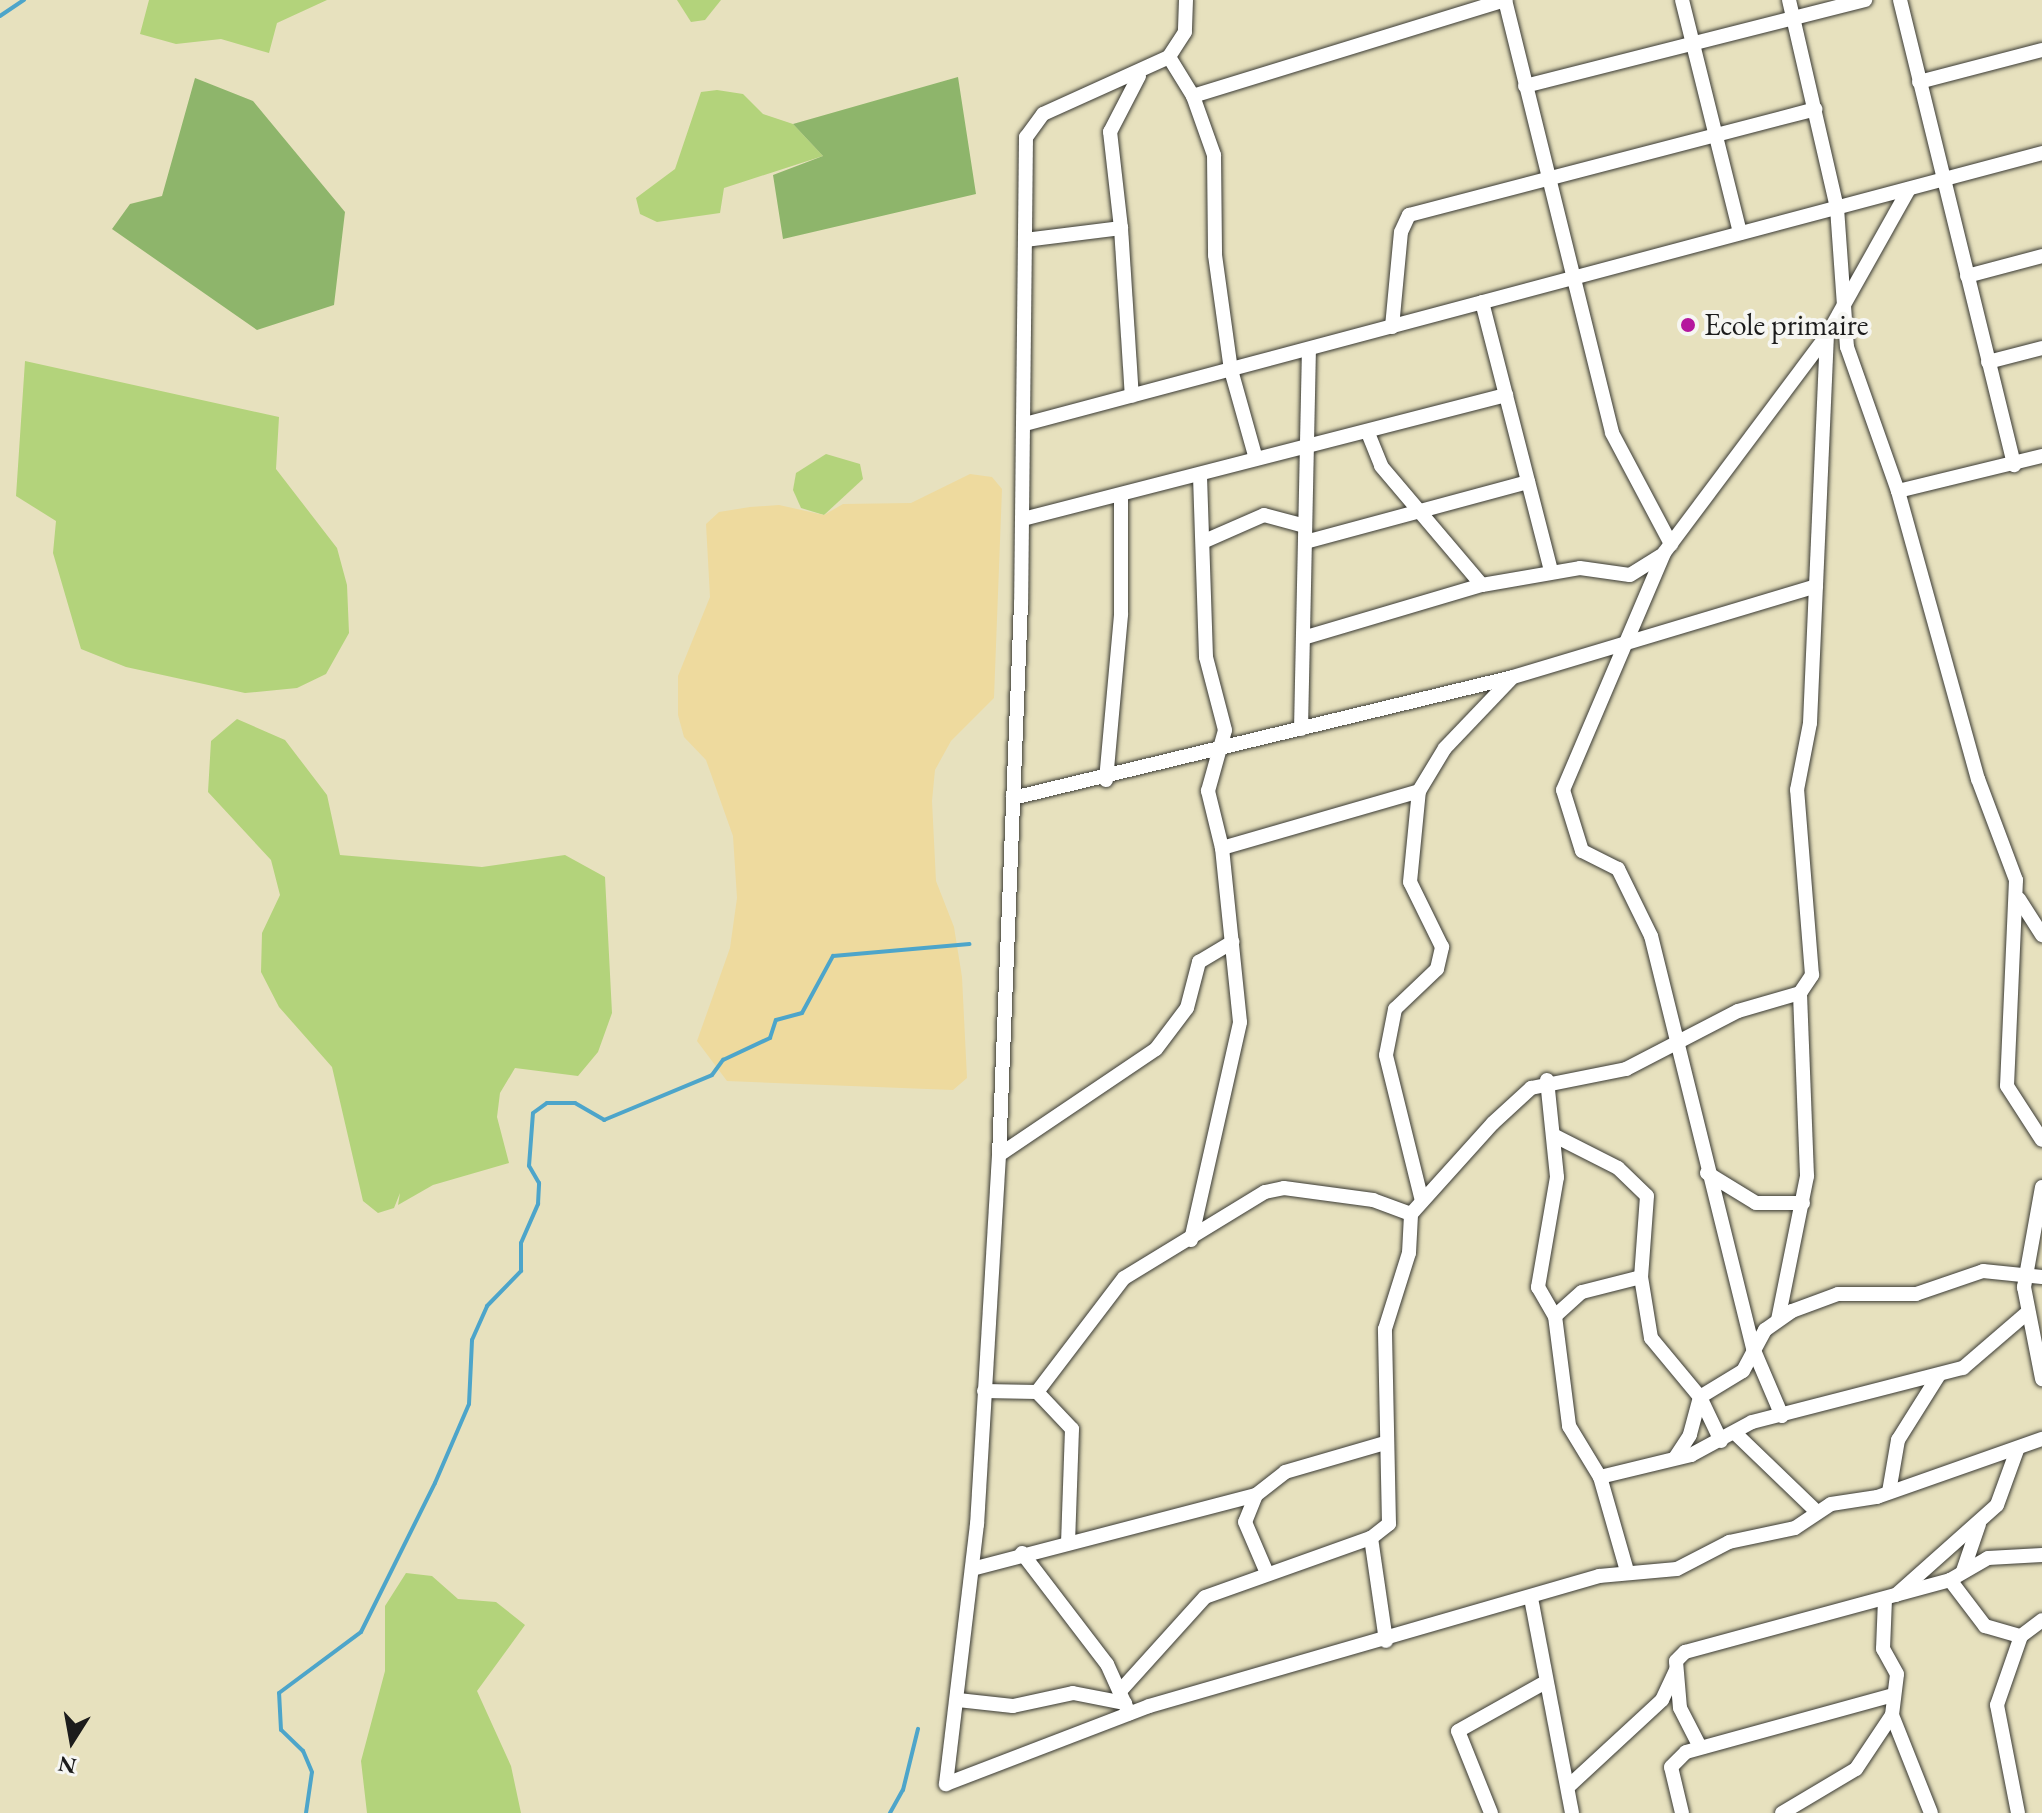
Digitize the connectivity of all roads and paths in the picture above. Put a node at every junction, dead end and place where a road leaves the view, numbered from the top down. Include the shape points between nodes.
1 (1186, 0) edge
2 (1505, 0) edge
3 (1682, 0) edge
4 (1789, 0) edge
5 (1865, 0) edge
6 (1900, 0) edge
7 (1793, 18) junction
8 (1692, 44) junction
9 (2042, 50) edge
10 (1169, 57) junction
11 (1142, 72) junction
12 (1919, 82) junction
13 (1525, 86) junction
14 (1193, 96) junction
15 (1815, 109) junction
16 (1715, 136) junction
17 (2042, 153) edge
18 (1549, 179) junction
19 (1943, 179) junction
20 (1909, 189) junction
21 (1837, 208) junction
22 (1121, 228) junction
23 (1740, 233) junction
24 (1025, 240) junction
25 (2042, 256) edge
26 (1967, 276) junction
27 (1574, 277) junction
28 (1841, 301) junction
29 (1482, 302) junction
30 (1392, 327) junction
31 (1827, 335) junction
32 (2042, 348) edge
33 (1309, 350) junction
34 (1988, 362) junction
35 (1231, 370) junction
36 (1506, 395) junction
37 (1132, 396) junction
38 (1025, 424) junction
39 (1368, 433) junction
40 (1307, 449) junction
41 (2042, 456) edge
42 (1256, 459) junction
43 (2014, 465) junction
44 (1200, 476) junction
45 (1528, 482) junction
46 (1898, 491) junction
47 (1121, 495) junction
48 (1422, 511) junction
49 (1023, 519) junction
50 (1307, 534) junction
51 (1207, 540) junction
52 (1668, 548) junction
53 (1551, 571) junction
54 (1482, 585) junction
55 (1816, 586) junction
56 (1303, 638) junction
57 (1625, 642) junction
58 (1513, 677) junction
59 (1301, 729) junction
60 (1221, 750) junction
61 (1106, 780) junction
62 (1419, 791) junction
63 (1013, 798) junction
64 (1222, 848) junction
65 (2019, 899) junction
66 (2042, 935) edge
67 (1232, 942) junction
68 (1800, 993) junction
69 (1673, 1044) junction
70 (1547, 1080) junction
71 (1553, 1135) junction
72 (2042, 1140) edge
73 (999, 1155) junction
74 (1707, 1173) junction
75 (2042, 1187) edge
76 (1422, 1201) junction
77 (1803, 1203) junction
78 (1411, 1214) junction
79 (1191, 1240) junction
80 (2024, 1271) junction
81 (1641, 1277) junction
82 (2042, 1277) edge
83 (2027, 1313) junction
84 (1555, 1316) junction
85 (1778, 1320) junction
86 (1753, 1348) junction
87 (1939, 1375) junction
88 (2042, 1379) edge
89 (984, 1391) junction
90 (1037, 1392) junction
91 (1700, 1397) junction
92 (1782, 1416) junction
93 (1736, 1434) junction
94 (2042, 1439) edge
95 (1721, 1441) junction
96 (1385, 1443) junction
97 (2017, 1450) junction
98 (1675, 1458) junction
99 (1600, 1477) junction
100 (1889, 1492) junction
101 (1256, 1495) junction
102 (1816, 1511) junction
103 (1979, 1524) junction
104 (1371, 1538) junction
105 (1068, 1541) junction
106 (1022, 1553) junction
107 (2042, 1555) edge
108 (972, 1569) junction
109 (1627, 1571) junction
110 (1963, 1571) junction
111 (1267, 1573) junction
112 (1950, 1580) junction
113 (1890, 1597) junction
114 (1531, 1598) junction
115 (2042, 1620) edge
116 (2021, 1636) junction
117 (1386, 1641) junction
118 (1676, 1670) junction
119 (1542, 1684) junction
120 (1893, 1695) junction
121 (958, 1700) junction
122 (1125, 1702) junction
123 (1892, 1715) junction
124 (1700, 1747) junction
125 (1570, 1785) junction
126 (1491, 1813) edge
127 (1572, 1813) edge
128 (1682, 1813) edge
129 (1782, 1813) edge
130 (1931, 1813) edge
131 (2018, 1813) edge

1 - 10 street via 1185,32
2 - 13 street
2 - 14 street
3 - 8 street
4 - 7 street
5 - 7 street
6 - 12 street
7 - 8 street
7 - 15 street
8 - 13 street
8 - 16 street
9 - 12 street
10 - 11 street
10 - 14 street
11 - 22 street via 1110,132
11 - 24 street via 1033,122 1024,158
12 - 19 street
13 - 18 street
14 - 35 street via 1214,155 1213,234
15 - 16 street
15 - 21 street
16 - 18 street
16 - 23 street
17 - 19 street
18 - 27 street
18 - 30 street via 1409,215 1401,232
19 - 20 street
19 - 26 street
20 - 21 street
20 - 28 street
21 - 23 street
21 - 28 street
22 - 24 street
22 - 37 street
23 - 27 street
24 - 38 street
25 - 26 street
26 - 34 street
27 - 29 street
27 - 52 street via 1612,433
28 - 31 street
28 - 46 street via 1854,371
29 - 30 street
29 - 36 street
30 - 33 street
31 - 52 street
31 - 55 street
32 - 34 street
33 - 35 street
33 - 40 street
34 - 43 street
35 - 37 street
35 - 42 street
36 - 39 street
36 - 45 street
37 - 38 street
38 - 49 street
39 - 40 street
39 - 48 street via 1381,466
40 - 42 street
40 - 50 street
41 - 43 street
42 - 44 street
43 - 46 street
44 - 47 street
44 - 51 street
45 - 48 street
45 - 53 street
46 - 65 street via 1940,659
47 - 49 street
47 - 61 street via 1121,614
48 - 50 street
48 - 54 street
49 - 63 street
50 - 51 street via 1264,515
50 - 56 street
51 - 60 street via 1206,657 1223,719
52 - 53 street via 1630,575
52 - 57 street
53 - 54 street
54 - 56 street
55 - 57 street
55 - 68 street via 1810,723 1797,790 1812,975
56 - 59 street
57 - 58 street
57 - 69 street via 1563,790 1582,851 1618,869 1651,936
58 - 59 street
58 - 62 street via 1445,748
59 - 60 street
60 - 61 street
60 - 64 street via 1208,791
61 - 63 street
62 - 64 street
62 - 76 street via 1410,882 1442,947 1437,969 1395,1009 1385,1031
63 - 73 street
64 - 67 street
65 - 66 street
65 - 72 street via 2005,1062 2013,1103
67 - 73 street via 1199,962 1187,1008 1156,1049
67 - 79 street via 1239,1030 1225,1061
68 - 69 street via 1738,1011
68 - 77 street
69 - 70 street via 1626,1069
69 - 74 street
70 - 71 street
70 - 76 street via 1518,1098
71 - 81 street via 1618,1168 1647,1196
71 - 84 street via 1554,1225 1537,1276
73 - 89 street
74 - 77 street via 1756,1203
74 - 86 street
75 - 80 street
76 - 78 street
77 - 85 street
78 - 79 street via 1373,1200 1284,1188 1225,1210
78 - 96 street via 1409,1253 1385,1329
79 - 90 street via 1124,1278
80 - 82 street
80 - 83 street
80 - 85 street via 1983,1271 1899,1297 1838,1294
81 - 84 street via 1582,1292
81 - 91 street via 1651,1338
83 - 87 street via 1982,1355
83 - 88 street
84 - 99 street via 1567,1419
85 - 86 street
86 - 91 street via 1743,1371
86 - 92 street
87 - 92 street
87 - 100 street via 1898,1440
89 - 90 street
89 - 108 street
90 - 105 street via 1072,1429
91 - 95 street
91 - 98 street via 1690,1435
92 - 93 street
93 - 95 street
93 - 102 street
94 - 97 street
95 - 98 street
96 - 101 street via 1285,1472
96 - 104 street via 1389,1524
97 - 100 street
97 - 103 street via 2007,1493
98 - 99 street
99 - 109 street
100 - 102 street
101 - 105 street
101 - 111 street via 1245,1522
102 - 109 street via 1795,1528 1729,1542 1677,1569
103 - 110 street
103 - 113 street
104 - 111 street
104 - 117 street
105 - 106 street
106 - 108 street
106 - 122 street
107 - 110 street via 1992,1557
108 - 121 street
109 - 114 street
110 - 112 street
111 - 122 street via 1197,1602
112 - 113 street
112 - 116 street via 1985,1626
113 - 118 street via 1685,1652
113 - 120 street via 1883,1649 1897,1674
114 - 117 street
114 - 119 street
115 - 116 street
116 - 131 street via 1997,1705
117 - 122 street
118 - 124 street via 1680,1708
118 - 125 street via 1662,1700
119 - 125 street
119 - 126 street via 1458,1731
120 - 123 street
120 - 124 street
121 - 122 street via 1013,1706 1073,1693
121 - 122 street via 946,1784
123 - 129 street via 1856,1769
123 - 130 street
124 - 128 street via 1671,1767
125 - 127 street

